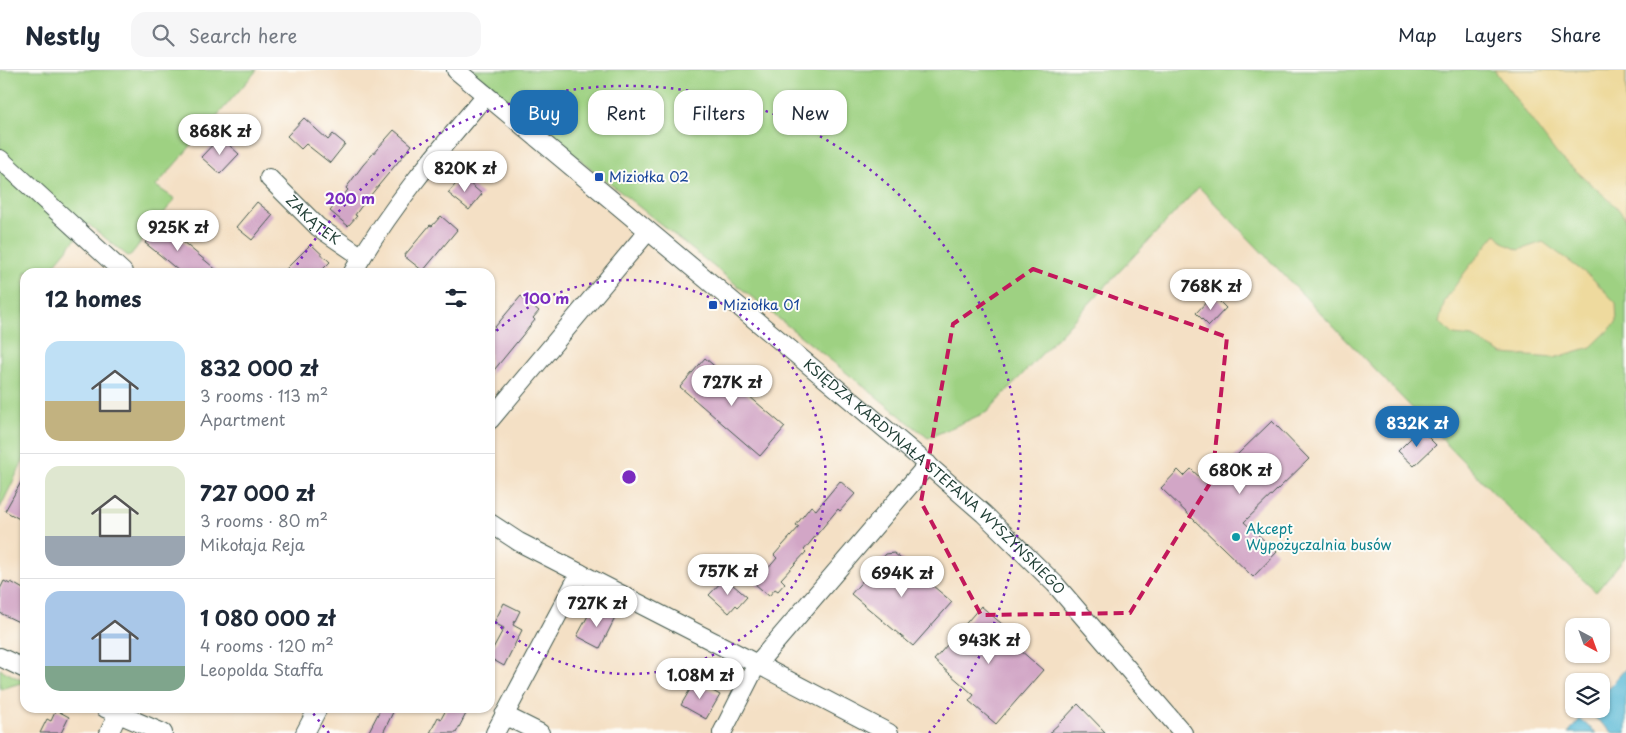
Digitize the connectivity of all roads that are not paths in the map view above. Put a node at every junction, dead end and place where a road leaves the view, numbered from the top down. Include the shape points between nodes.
1 (456, 70) edge
2 (486, 95) junction
3 (0, 159) edge
4 (269, 178) dead end
5 (648, 231) junction
6 (362, 257) junction
7 (119, 268) edge
8 (355, 268) edge
9 (495, 414) edge
10 (928, 464) junction
11 (495, 526) edge
12 (580, 573) junction
13 (0, 657) edge
14 (757, 664) junction
15 (20, 667) edge
16 (114, 713) edge
17 (121, 713) edge
18 (315, 713) edge
19 (504, 715) junction
20 (109, 733) edge
21 (163, 733) edge
22 (305, 733) edge
23 (495, 733) edge
24 (540, 733) edge
25 (722, 733) edge
26 (889, 733) edge
27 (1183, 733) edge

1 - 2 street, KSIĘDZA KARDYNAŁA STEFANA WYSZYŃSKIEGO
2 - 5 street, KSIĘDZA KARDYNAŁA STEFANA WYSZYŃSKIEGO
2 - 6 street via 438,150
3 - 7 street
4 - 6 street, ZAKĄTEK via 318,226
5 - 9 street
5 - 10 street, KSIĘDZA KARDYNAŁA STEFANA WYSZYŃSKIEGO
6 - 8 street
10 - 14 street
10 - 27 street, KSIĘDZA KARDYNAŁA STEFANA WYSZYŃSKIEGO via 1055,584
11 - 12 street via 518,542
12 - 14 street
12 - 19 street
13 - 15 street
14 - 25 street
14 - 26 street
16 - 20 street
17 - 21 street
18 - 22 street
19 - 23 street
19 - 24 street

